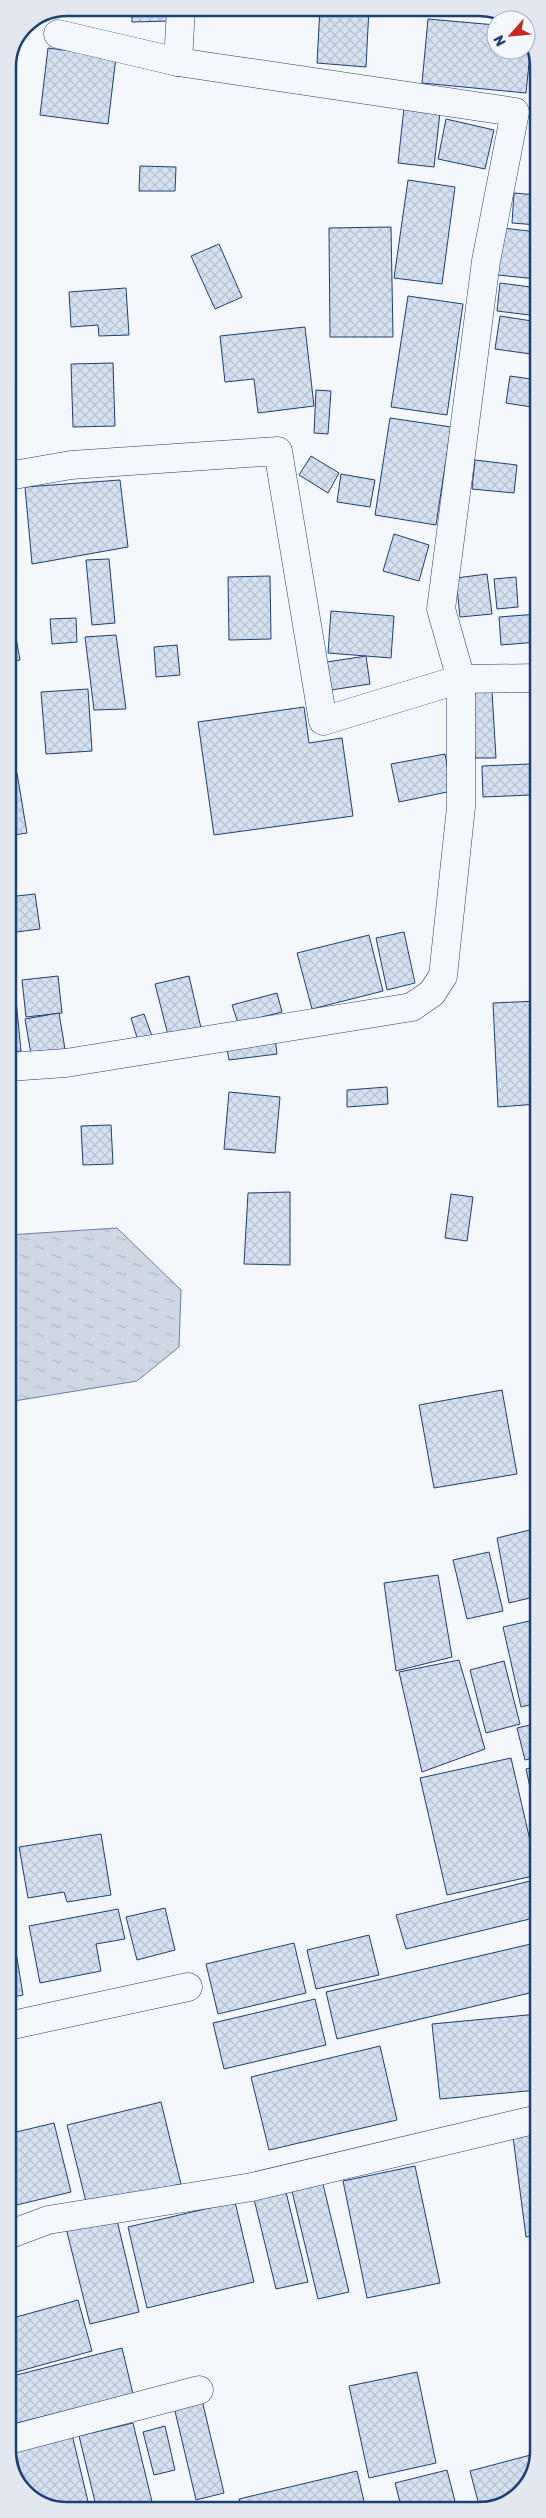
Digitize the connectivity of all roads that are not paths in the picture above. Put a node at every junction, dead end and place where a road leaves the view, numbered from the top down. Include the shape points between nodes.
1 (181, 16) edge
2 (58, 34) dead end
3 (178, 62) junction
4 (16, 475) edge
5 (530, 678) edge
6 (461, 679) junction
7 (16, 1066) edge
8 (188, 1987) dead end
9 (16, 2024) edge
10 (530, 2121) edge
11 (16, 2231) edge
12 (199, 2390) dead end
13 (16, 2438) edge

1 - 3 street
2 - 3 street
3 - 6 street via 515,112 486,261 441,610
4 - 6 street via 71,465 278,451 323,721
5 - 6 street
6 - 7 street via 461,807 443,976 432,993 412,1007 66,1062
8 - 9 street
10 - 11 street via 252,2187 48,2220
12 - 13 street

